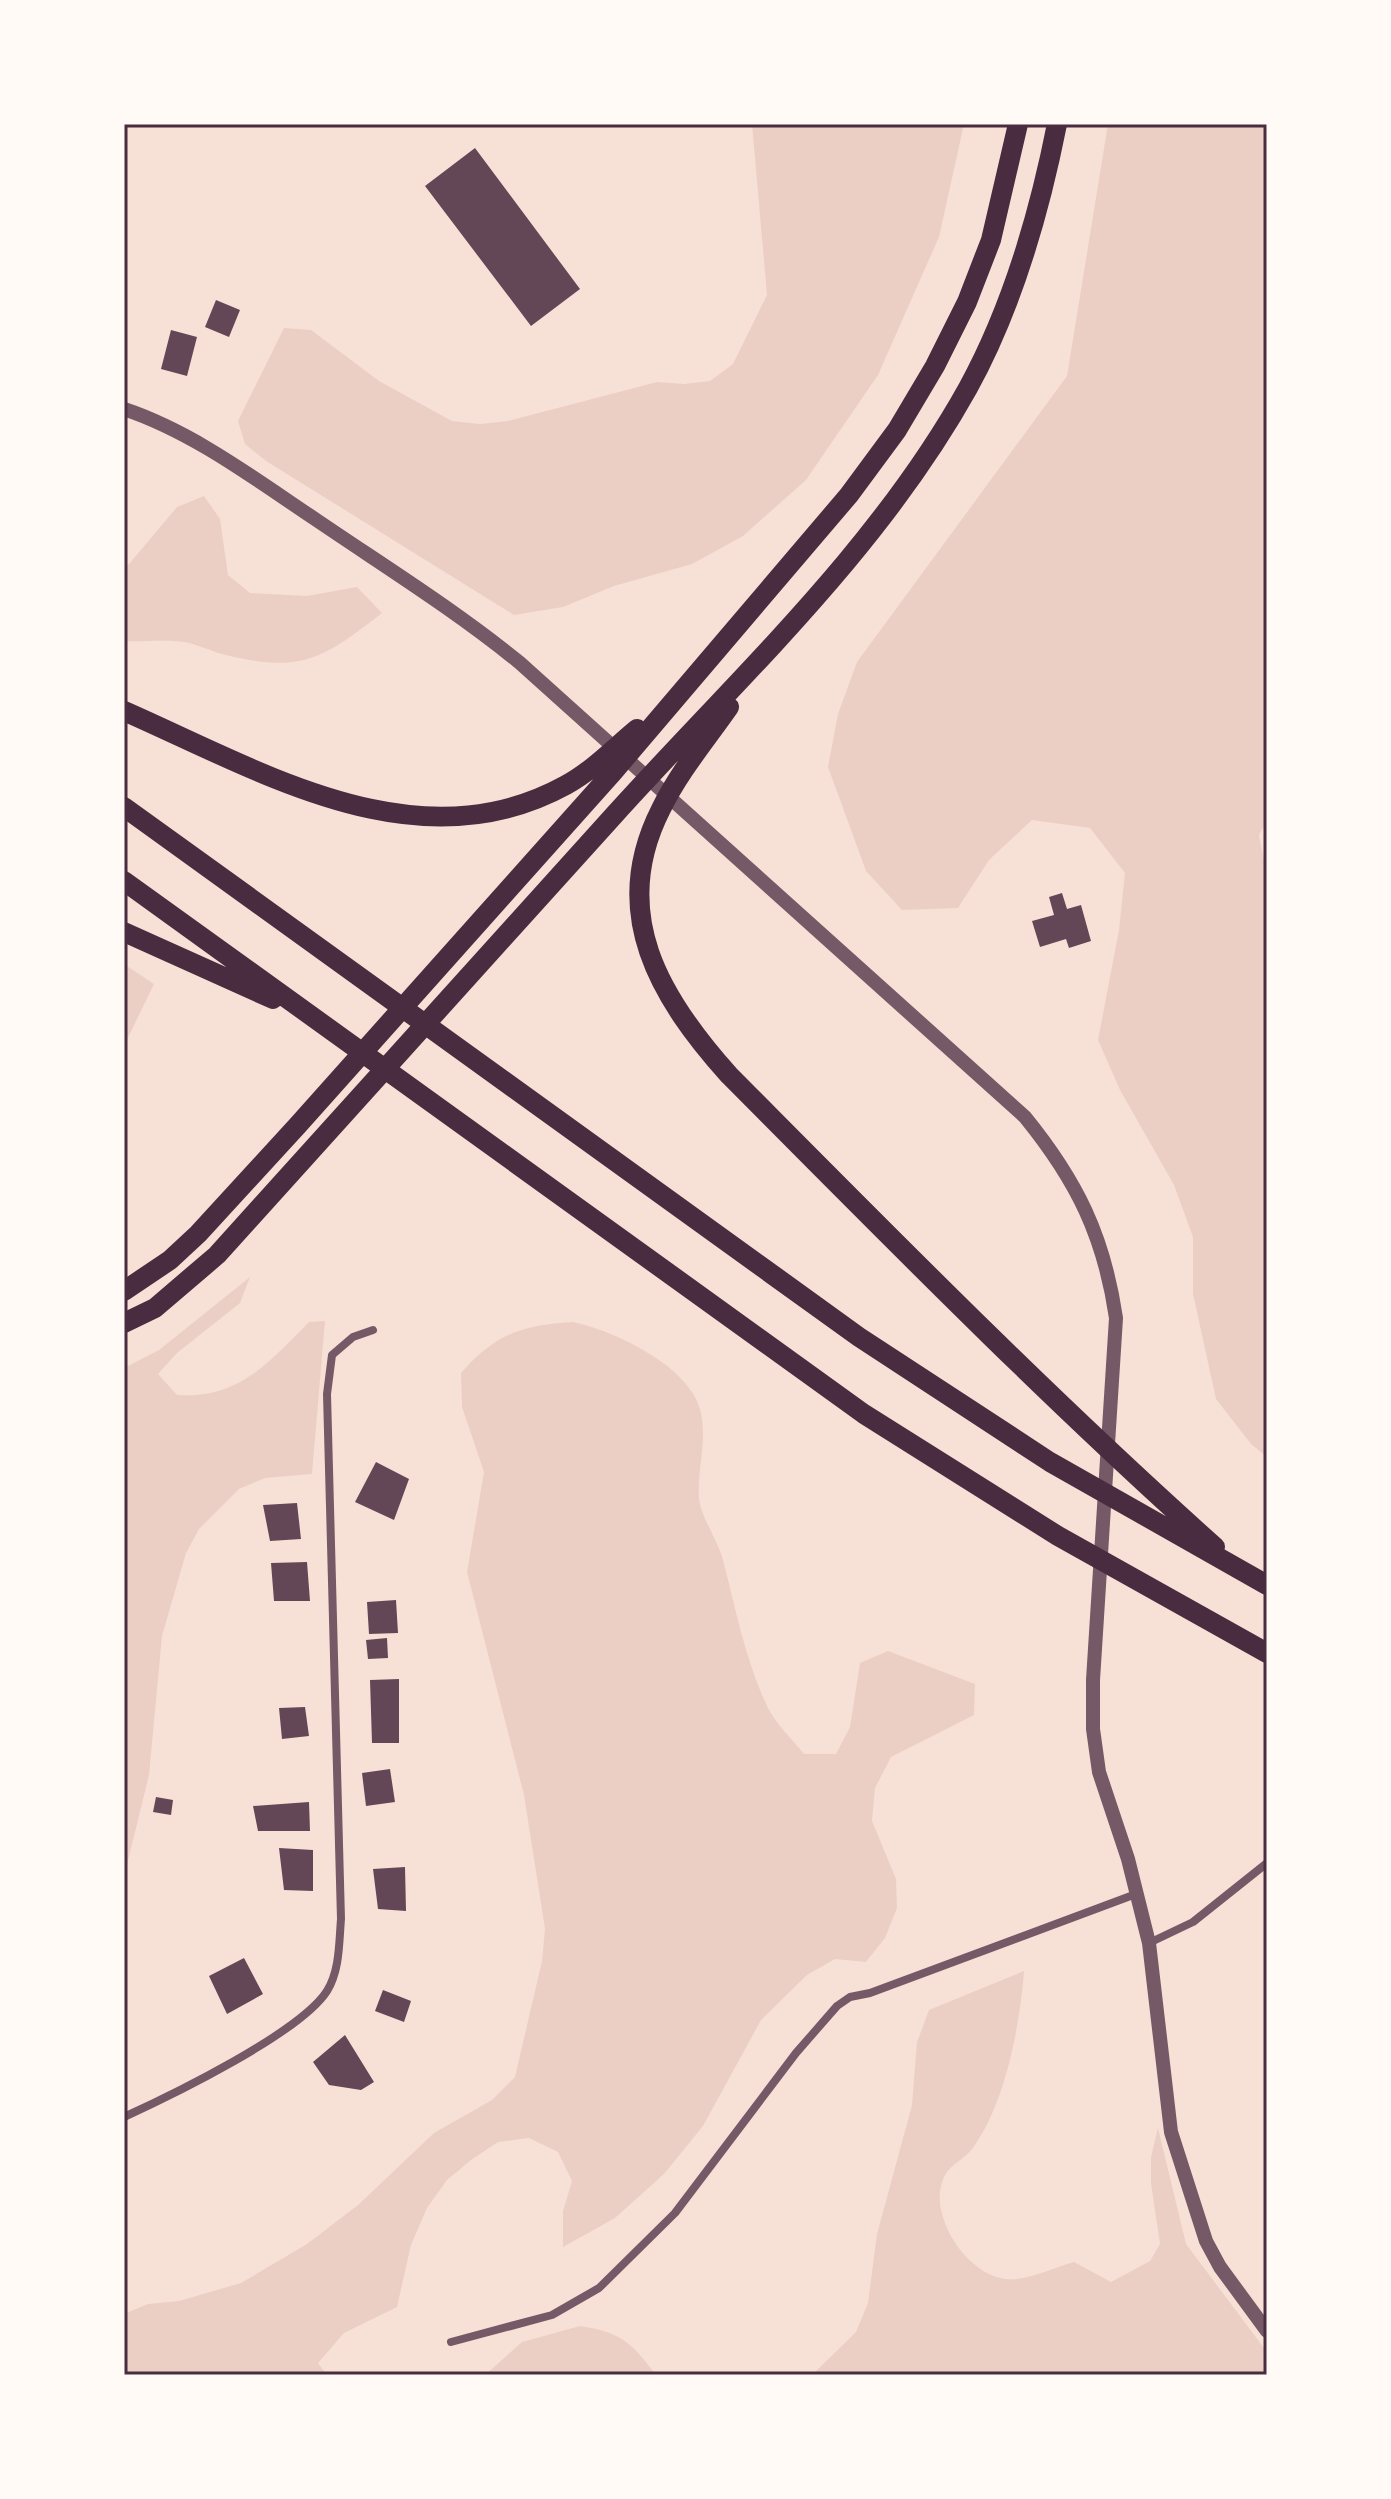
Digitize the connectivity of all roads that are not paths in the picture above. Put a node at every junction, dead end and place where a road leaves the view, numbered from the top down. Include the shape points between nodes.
1 (1018, 124) edge
2 (1057, 124) edge
3 (124, 409) edge
4 (771, 648) junction
5 (679, 692) junction
6 (124, 711) edge
7 (124, 807) edge
8 (124, 881) edge
9 (124, 932) edge
10 (314, 1018) junction
11 (124, 1291) edge
12 (124, 1323) edge
13 (373, 1330) dead end
14 (1245, 1573) junction
15 (1267, 1585) edge
16 (1267, 1653) edge
17 (1267, 1863) edge
18 (1136, 1894) junction
19 (1149, 1943) junction
20 (124, 2117) edge
21 (1267, 2331) edge
22 (451, 2342) dead end

1 - 5 highway via 991,240 967,302 897,430 849,495
2 - 4 highway via 1025,255 968,388 878,521
3 - 18 street via 209,451 488,637 1025,1117 1053,1152 1078,1189 1110,1277 1116,1358 1093,1729 1099,1772
4 - 12 highway via 189,1282
4 - 14 highway via 677,780 646,848 640,890 643,930 668,998 729,1075 991,1339
5 - 6 highway via 567,784 503,810 431,818 384,814 303,790
5 - 11 highway via 604,783 198,1234
7 - 14 highway via 847,1329 1050,1462
8 - 10 highway
9 - 10 highway
10 - 16 highway via 864,1414 1058,1536
13 - 20 street via 353,1337 332,1355 327,1394 341,1919 333,1978 301,2018 219,2069
14 - 15 highway
17 - 19 street via 1193,1922
18 - 19 street
18 - 22 street via 850,1997 796,2053 675,2213 599,2288 552,2315
19 - 21 street via 1166,2101 1182,2175 1220,2267

